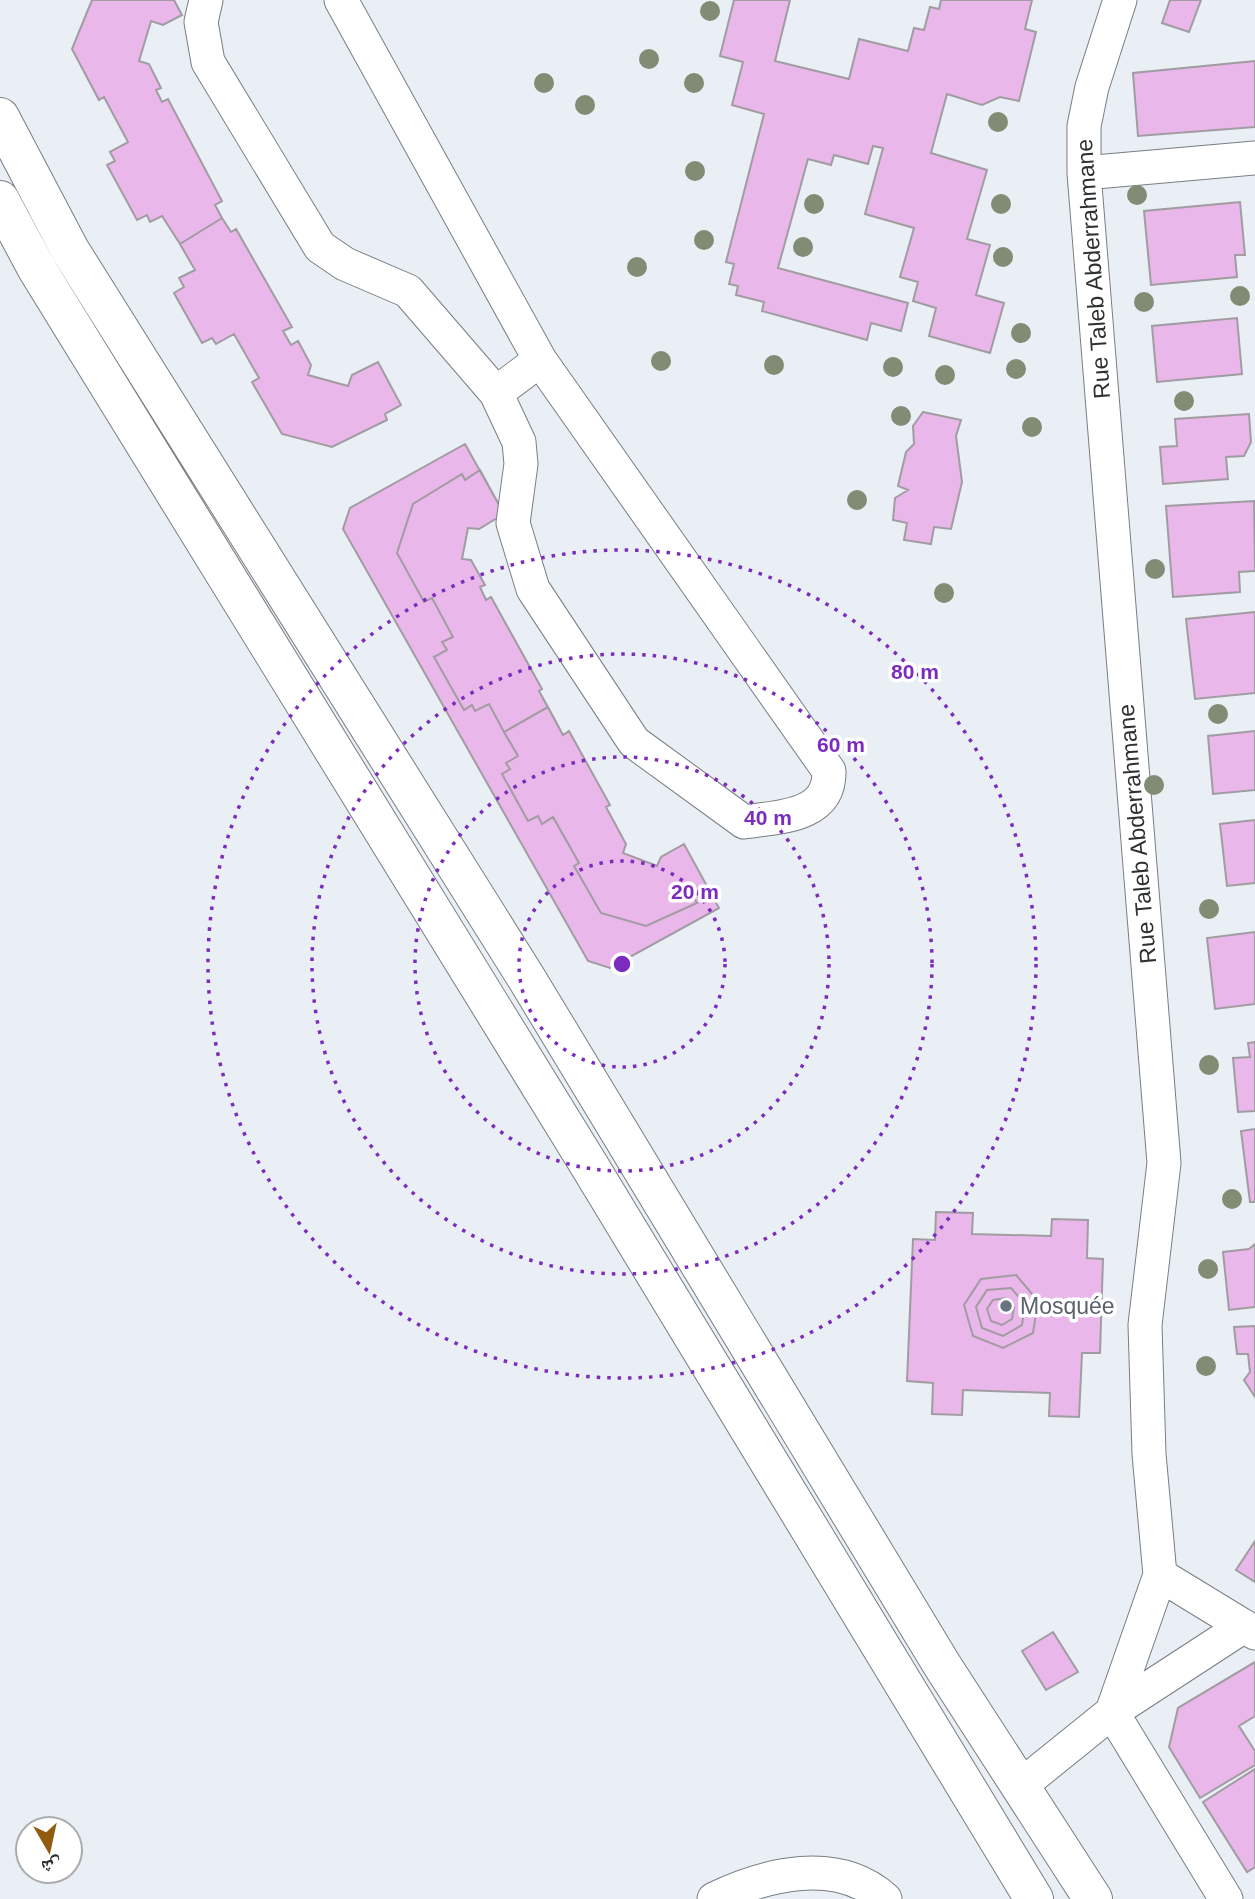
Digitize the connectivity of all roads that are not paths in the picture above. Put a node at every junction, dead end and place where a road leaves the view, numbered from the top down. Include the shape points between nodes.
1 (206, 0) edge
2 (341, 0) edge
3 (1120, 0) edge
4 (0, 117) edge
5 (1255, 158) edge
6 (1084, 173) junction
7 (0, 200) edge
8 (540, 360) junction
9 (496, 393) junction
10 (1160, 1576) junction
11 (1250, 1629) edge
12 (1112, 1712) junction
13 (1019, 1787) junction
14 (714, 1899) edge
15 (885, 1899) edge
16 (1034, 1899) edge
17 (1093, 1899) edge
18 (1226, 1899) edge

1 - 9 street via 201,22 208,62 320,247 345,264 408,291
2 - 8 street
3 - 6 street, Rue Taleb Abderrahmane via 1091,87 1084,126
4 - 13 main road via 70,250 534,991
5 - 6 street
6 - 10 street, Rue Taleb Abderrahmane via 1164,1163 1145,1325 1149,1454
7 - 16 main road via 37,270 589,1165
8 - 9 street
8 - 9 street via 829,771 830,787 817,803 798,814 744,822 634,742 533,589 513,523 521,464 519,442
10 - 11 street
10 - 12 street
11 - 12 street
12 - 13 street
12 - 18 street
13 - 17 main road
14 - 15 street via 750,1881 820,1871 871,1886

